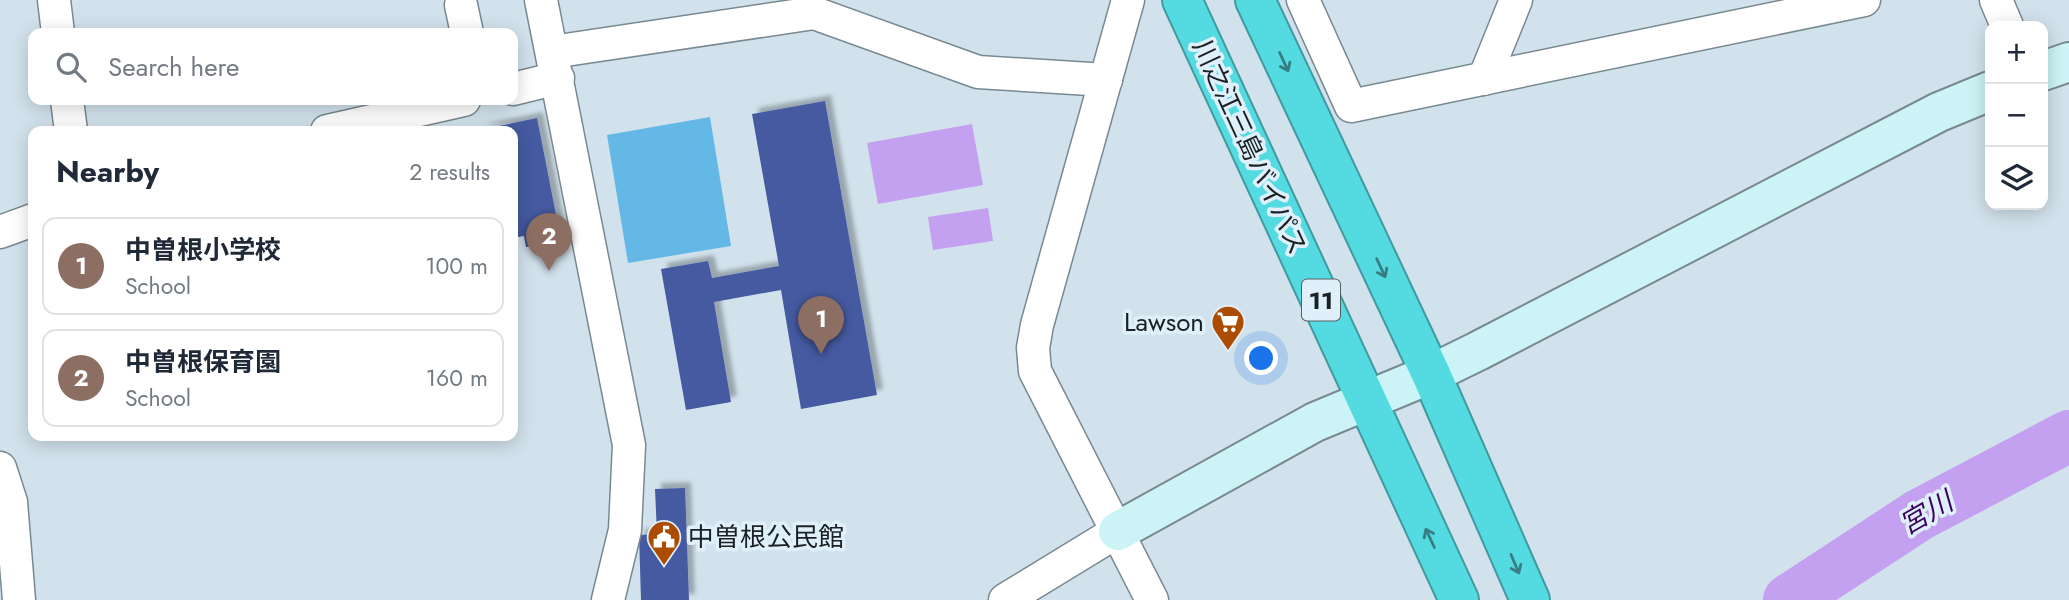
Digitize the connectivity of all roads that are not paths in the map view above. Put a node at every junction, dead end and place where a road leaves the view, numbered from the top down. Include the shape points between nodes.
1 (54, 0) edge
2 (541, 0) edge
3 (1128, 0) edge
4 (1182, 0) edge
5 (1255, 0) edge
6 (1303, 0) edge
7 (1516, 0) edge
8 (1864, 0) edge
9 (1996, 0) edge
10 (2005, 21) edge
11 (57, 28) edge
12 (2069, 62) edge
13 (555, 65) junction
14 (2048, 69) edge
15 (1485, 79) junction
16 (1107, 80) junction
17 (518, 86) edge
18 (1985, 93) edge
19 (67, 105) edge
20 (442, 105) edge
21 (70, 126) edge
22 (349, 126) edge
23 (28, 222) edge
24 (0, 232) edge
25 (1431, 374) junction
26 (1368, 398) junction
27 (0, 468) edge
28 (1118, 531) junction
29 (19, 600) edge
30 (608, 600) edge
31 (1005, 600) edge
32 (1152, 600) edge
33 (1459, 600) edge
34 (1530, 600) edge

1 - 11 street
2 - 13 street
3 - 16 street
4 - 26 highway, 川之江三島バイパス / 11
5 -> 25 highway
6 - 15 street via 1351,106
7 - 15 street
8 - 15 street
9 - 10 street
12 - 14 street
13 - 16 street via 814,13 978,72
13 - 17 street
13 - 30 street via 629,445 625,530
16 - 28 street via 1033,348 1035,371
18 - 25 street via 1939,111
19 - 21 street
20 - 22 street
23 - 24 street
25 - 26 street
25 -> 34 highway
26 - 28 street via 1315,422
33 -> 26 highway, 川之江三島バイパス / 11
27 - 29 street via 11,502
28 - 31 street
28 - 32 street

